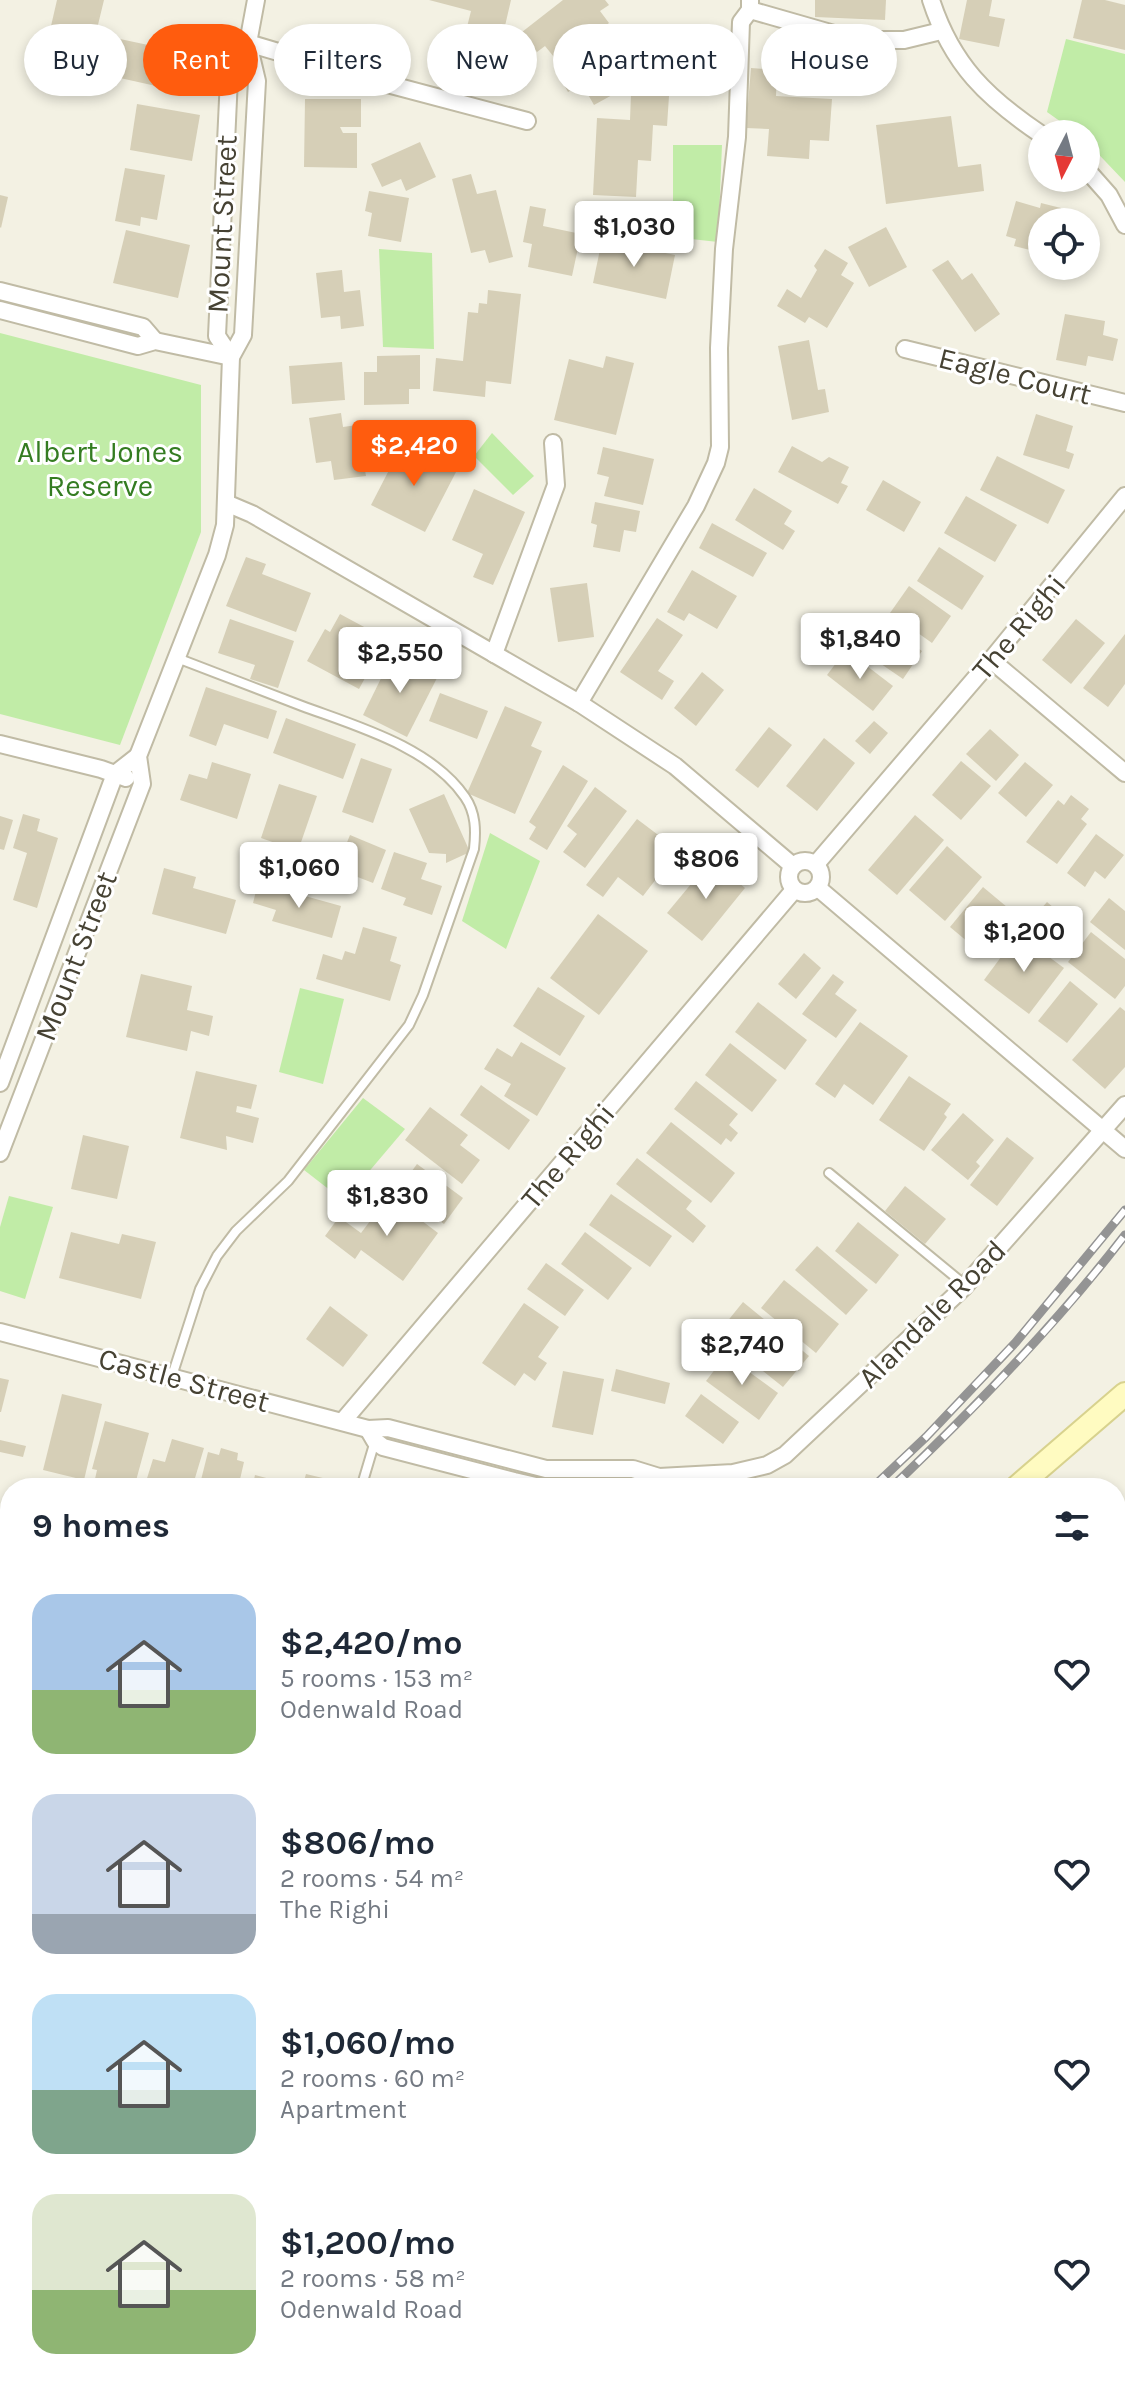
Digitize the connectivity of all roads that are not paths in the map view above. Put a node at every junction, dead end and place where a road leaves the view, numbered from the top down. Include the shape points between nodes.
1 (256, 0) edge
2 (931, 0) edge
3 (750, 5) edge
4 (252, 24) edge
5 (941, 31) junction
6 (258, 46) edge
7 (228, 96) edge
8 (256, 96) edge
9 (527, 121) dead end
10 (1028, 126) edge
11 (1100, 185) edge
12 (1125, 225) edge
13 (0, 291) edge
14 (0, 310) edge
15 (155, 341) junction
16 (905, 349) dead end
17 (231, 357) junction
18 (1125, 403) edge
19 (553, 443) dead end
20 (1125, 496) edge
21 (226, 503) junction
22 (494, 654) junction
23 (177, 658) junction
24 (991, 660) junction
25 (579, 703) junction
26 (0, 744) edge
27 (138, 756) junction
28 (1125, 773) edge
29 (115, 774) junction
30 (142, 784) junction
31 (816, 864) junction
32 (793, 866) junction
33 (818, 888) junction
34 (794, 890) junction
35 (0, 1083) edge
36 (1125, 1105) edge
37 (1103, 1131) junction
38 (1125, 1149) edge
39 (0, 1153) edge
40 (829, 1173) dead end
41 (965, 1285) junction
42 (0, 1332) edge
43 (172, 1376) junction
44 (1125, 1394) edge
45 (343, 1421) junction
46 (372, 1435) junction
47 (659, 1477) edge
48 (363, 1478) edge
49 (505, 1478) edge
50 (1028, 1478) edge

1 - 4 street, Mount Street
2 - 5 street
3 - 5 street via 855,40 904,40
3 - 25 street via 741,22 737,137 724,249 720,447 696,506
5 - 10 street via 979,87
6 - 9 street
7 - 17 street, Mount Street via 217,336
8 - 17 street, Mount Street via 243,335
11 - 12 street
13 - 15 street via 143,327
14 - 15 street via 138,346
15 - 17 street
16 - 18 street, Eagle Court
17 - 21 street, Mount Street
19 - 22 street via 556,485
20 - 24 street, The Righi
21 - 22 street
21 - 23 street, Mount Street via 217,555
22 - 25 street
23 - 27 street, Mount Street
23 - 43 lane via 385,737 450,779 467,799 476,826 474,849 409,1025 288,1181 217,1256 200,1289
24 - 28 street
24 - 31 street, The Righi
25 - 32 street via 675,766
26 - 29 street
27 - 29 street
27 - 30 street, Mount Street
29 - 30 street
29 - 35 street, Mount Street
30 - 39 street, Mount Street
31 - 32 street via 804,860
31 - 33 street via 822,876
32 - 34 street via 789,878
33 - 34 street via 807,893
33 - 37 street
34 - 45 street, The Righi
36 - 37 street, Alandale Road
37 - 38 street
37 - 41 street, Alandale Road
40 - 41 lane
41 - 47 street, Alandale Road via 785,1455 733,1473
42 - 43 street, Castle Street
43 - 45 street, Castle Street
44 - 50 street
45 - 46 street, Castle Street
46 - 48 lane
46 - 49 street, Castle Street via 383,1447

